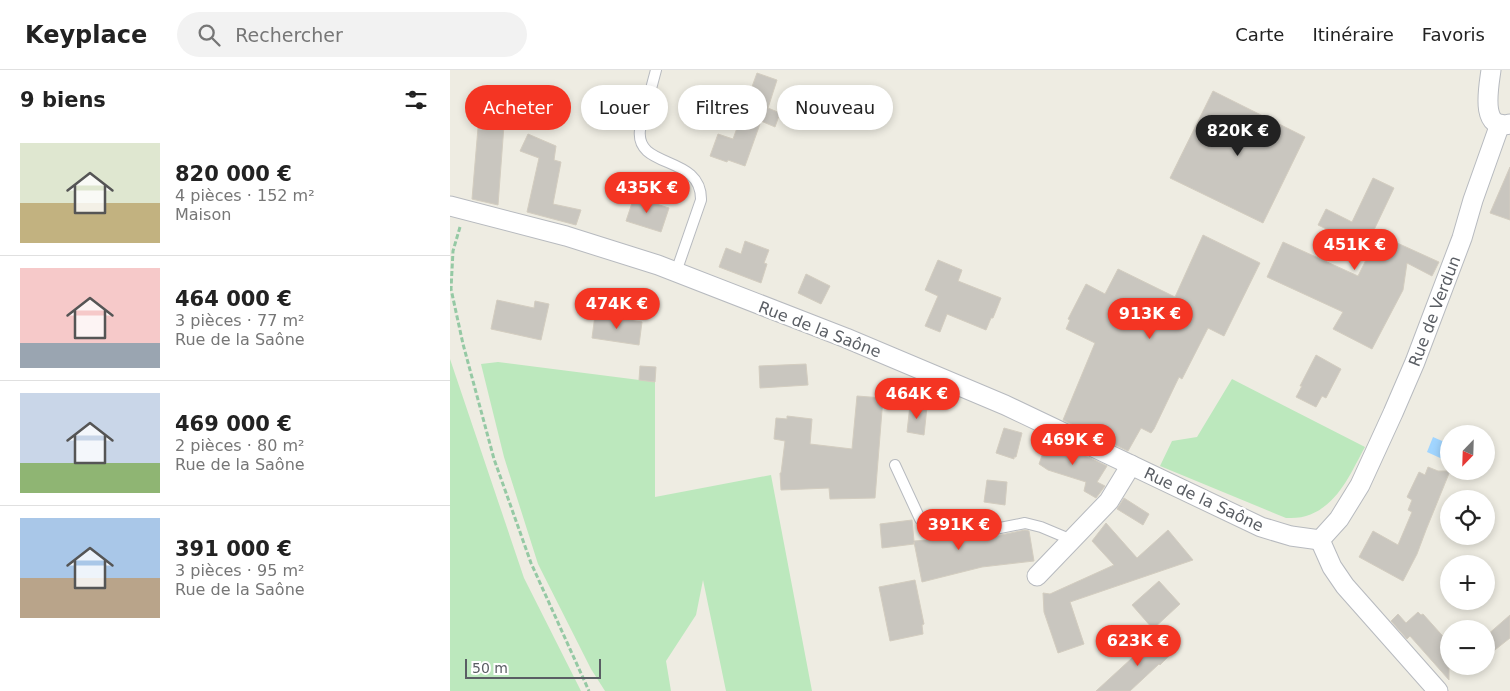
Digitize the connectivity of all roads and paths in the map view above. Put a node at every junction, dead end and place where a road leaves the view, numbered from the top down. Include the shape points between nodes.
1 (656, 70) edge
2 (1485, 72) edge
3 (1505, 124) edge
4 (457, 208) edge
5 (676, 272) junction
6 (895, 465) dead end
7 (1131, 465) junction
8 (1072, 540) junction
9 (1320, 540) junction
10 (1037, 576) dead end
11 (589, 691) edge
12 (1438, 691) edge

1 - 5 lane via 638,139 655,157 684,169 702,191 702,200
2 - 3 street, Rue de Verdun via 1489,114 1496,122
3 - 9 street, Rue de Verdun via 1393,413 1352,498
4 - 5 street, Rue de la Saône via 566,236
4 - 11 path via 451,289 494,459 530,563
5 - 7 street, Rue de la Saône via 846,338 1005,405
6 - 8 lane via 920,519 935,531 950,534 1025,523
7 - 8 street via 1109,501
7 - 9 street, Rue de la Saône via 1261,527
8 - 10 street
9 - 12 street via 1345,586

